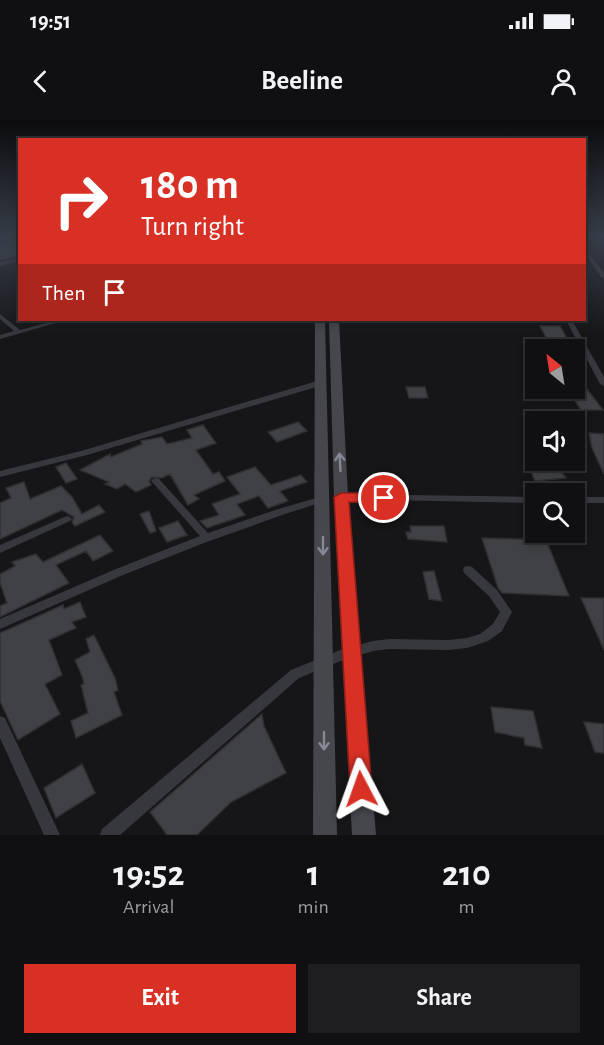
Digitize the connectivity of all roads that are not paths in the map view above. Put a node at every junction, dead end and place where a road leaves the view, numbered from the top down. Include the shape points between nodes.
1 (0, 316) edge
2 (59, 321) edge
3 (320, 321) edge
4 (334, 321) edge
5 (570, 321) edge
6 (19, 332) junction
7 (0, 337) edge
8 (320, 383) junction
9 (604, 384) edge
10 (0, 474) edge
11 (156, 481) dead end
12 (341, 497) junction
13 (323, 499) junction
14 (525, 500) edge
15 (585, 500) edge
16 (604, 500) edge
17 (67, 519) dead end
18 (207, 538) junction
19 (0, 549) edge
20 (468, 570) dead end
21 (0, 624) edge
22 (351, 653) junction
23 (323, 662) junction
24 (0, 723) edge
25 (52, 835) edge
26 (108, 835) edge
27 (325, 835) edge
28 (364, 835) edge

1 - 6 street
2 - 6 street
3 - 8 main road
12 -> 4 main road
5 - 9 street
6 - 7 street
8 - 10 street
8 - 13 main road
11 - 18 street
12 - 14 street
12 - 22 main road
13 - 18 street
13 -> 23 main road
15 - 16 street
17 - 19 street
18 - 21 street
20 - 22 street via 506,612 502,624 481,639 450,645 375,645
22 - 23 street
22 - 28 main road
23 - 26 street via 295,674
23 -> 27 main road
24 - 25 street

